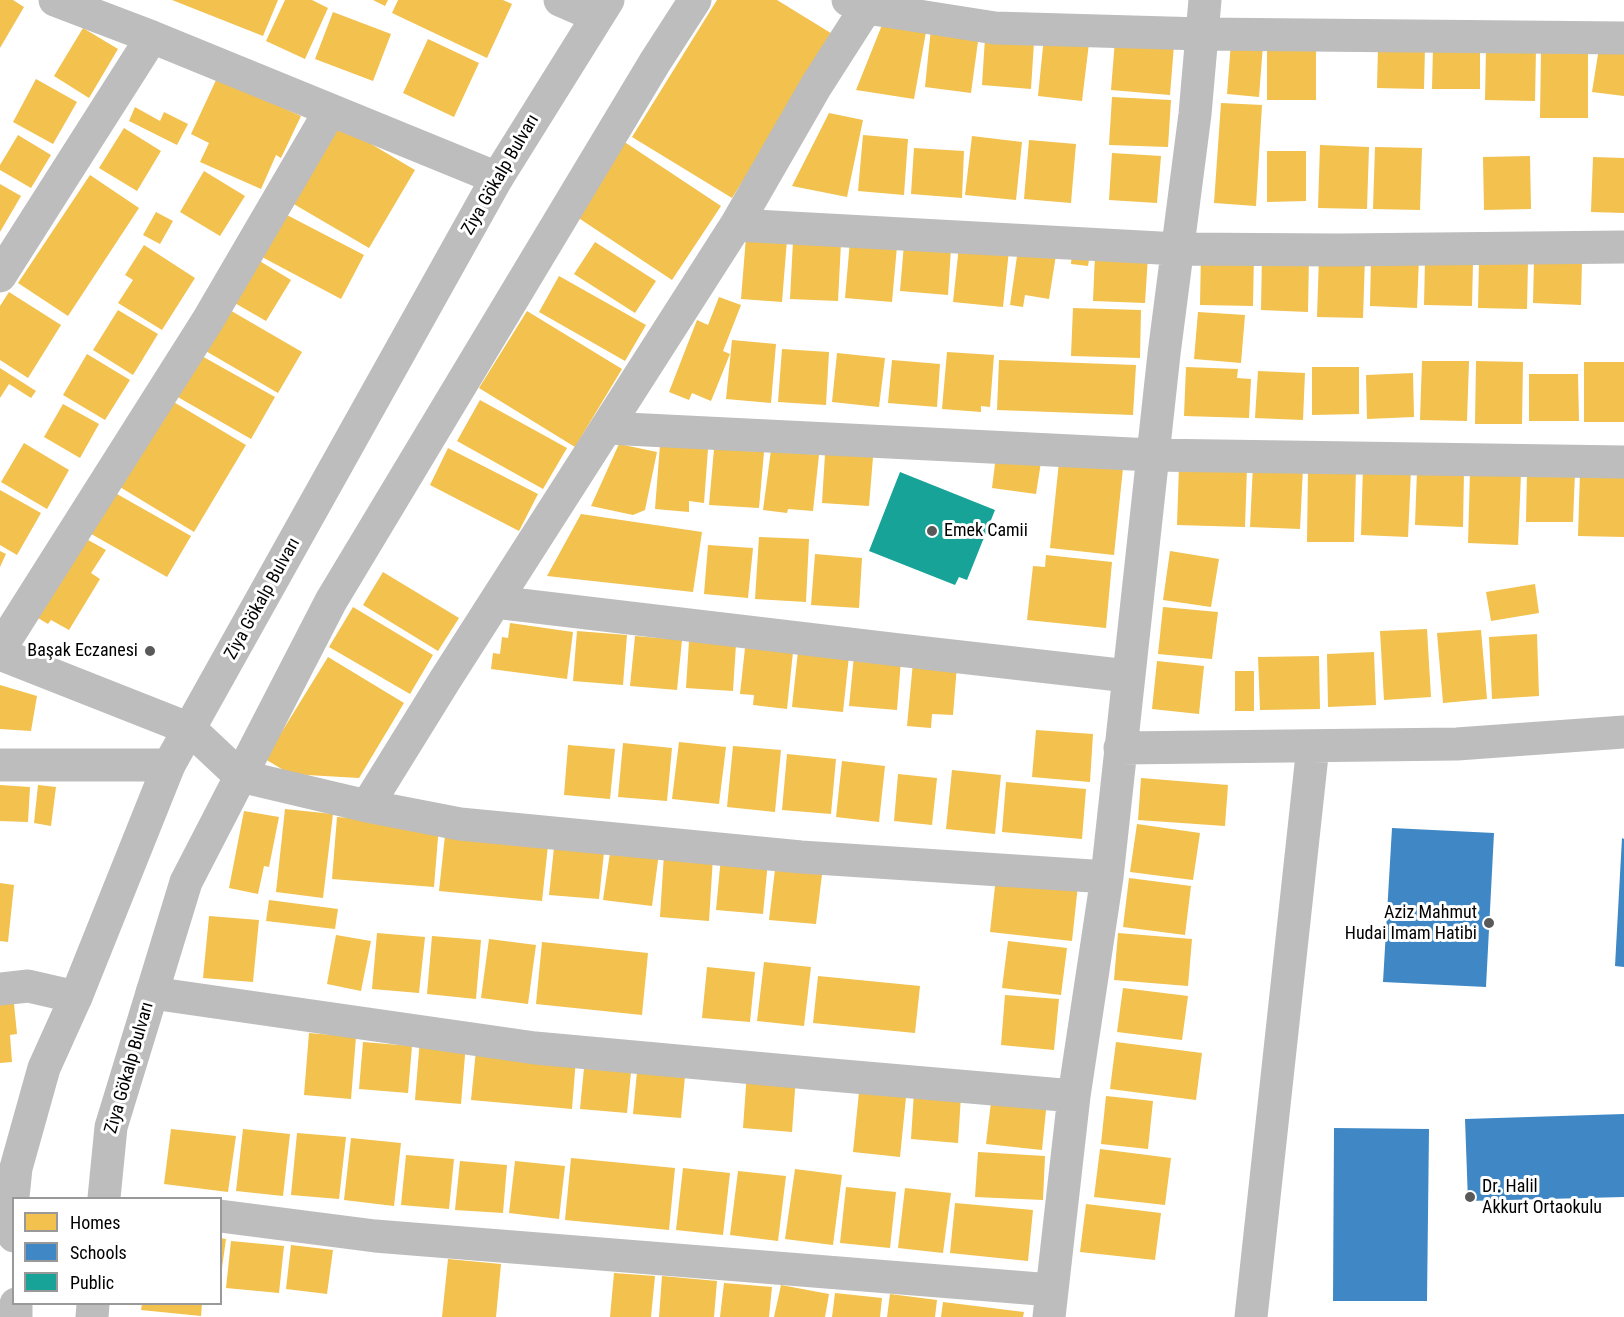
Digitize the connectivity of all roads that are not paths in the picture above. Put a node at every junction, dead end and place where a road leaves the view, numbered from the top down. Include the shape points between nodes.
1 (56, 0) edge
2 (560, 0) edge
3 (694, 0) edge
4 (1205, 0) edge
5 (862, 3) edge
6 (602, 8) edge
7 (1203, 34) junction
8 (152, 37) junction
9 (1624, 38) edge
10 (330, 111) junction
11 (497, 177) junction
12 (736, 225) junction
13 (1624, 246) edge
14 (1178, 249) junction
15 (0, 276) edge
16 (606, 428) junction
17 (1152, 455) junction
18 (1624, 462) edge
19 (495, 602) junction
20 (0, 649) edge
21 (0, 654) edge
22 (1128, 676) junction
23 (190, 729) junction
24 (1624, 732) edge
25 (1313, 746) junction
26 (1120, 748) junction
27 (0, 765) edge
28 (169, 765) junction
29 (240, 776) junction
30 (367, 806) junction
31 (1107, 877) junction
32 (0, 989) edge
33 (152, 993) junction
34 (76, 997) junction
35 (1074, 1096) junction
36 (104, 1197) edge
37 (222, 1216) edge
38 (8, 1222) edge
39 (1051, 1304) edge
40 (1251, 1317) edge

1 - 8 street
2 - 6 street
3 - 29 street, Ziya Gökalp Bulvarı via 331,601
4 - 7 street
5 - 7 street via 995,28
5 - 12 street
6 - 11 street, Ziya Gökalp Bulvarı
7 - 9 street
7 - 14 street
8 - 10 street
8 - 15 street
10 - 11 street
10 - 20 street via 208,320
11 - 23 street, Ziya Gökalp Bulvarı
12 - 14 street
12 - 16 street
13 - 14 street
14 - 17 street
16 - 17 street
16 - 19 street
17 - 18 street
17 - 22 street
19 - 22 street
19 - 30 street
21 - 23 street
22 - 26 street
23 - 28 street, Ziya Gökalp Bulvarı
23 - 29 street
24 - 25 street via 1457,744
25 - 26 street
25 - 40 street
26 - 31 street
27 - 28 street
28 - 34 street, Ziya Gökalp Bulvarı
29 - 30 street
29 - 33 street, Ziya Gökalp Bulvarı via 186,882
30 - 31 street via 472,826 801,857
31 - 35 street
32 - 34 street via 28,986
33 - 35 street via 535,1048
33 - 36 street, Ziya Gökalp Bulvarı via 111,1127
34 - 38 street, Ziya Gökalp Bulvarı via 44,1068 16,1168
35 - 39 street
37 - 39 street via 375,1236

